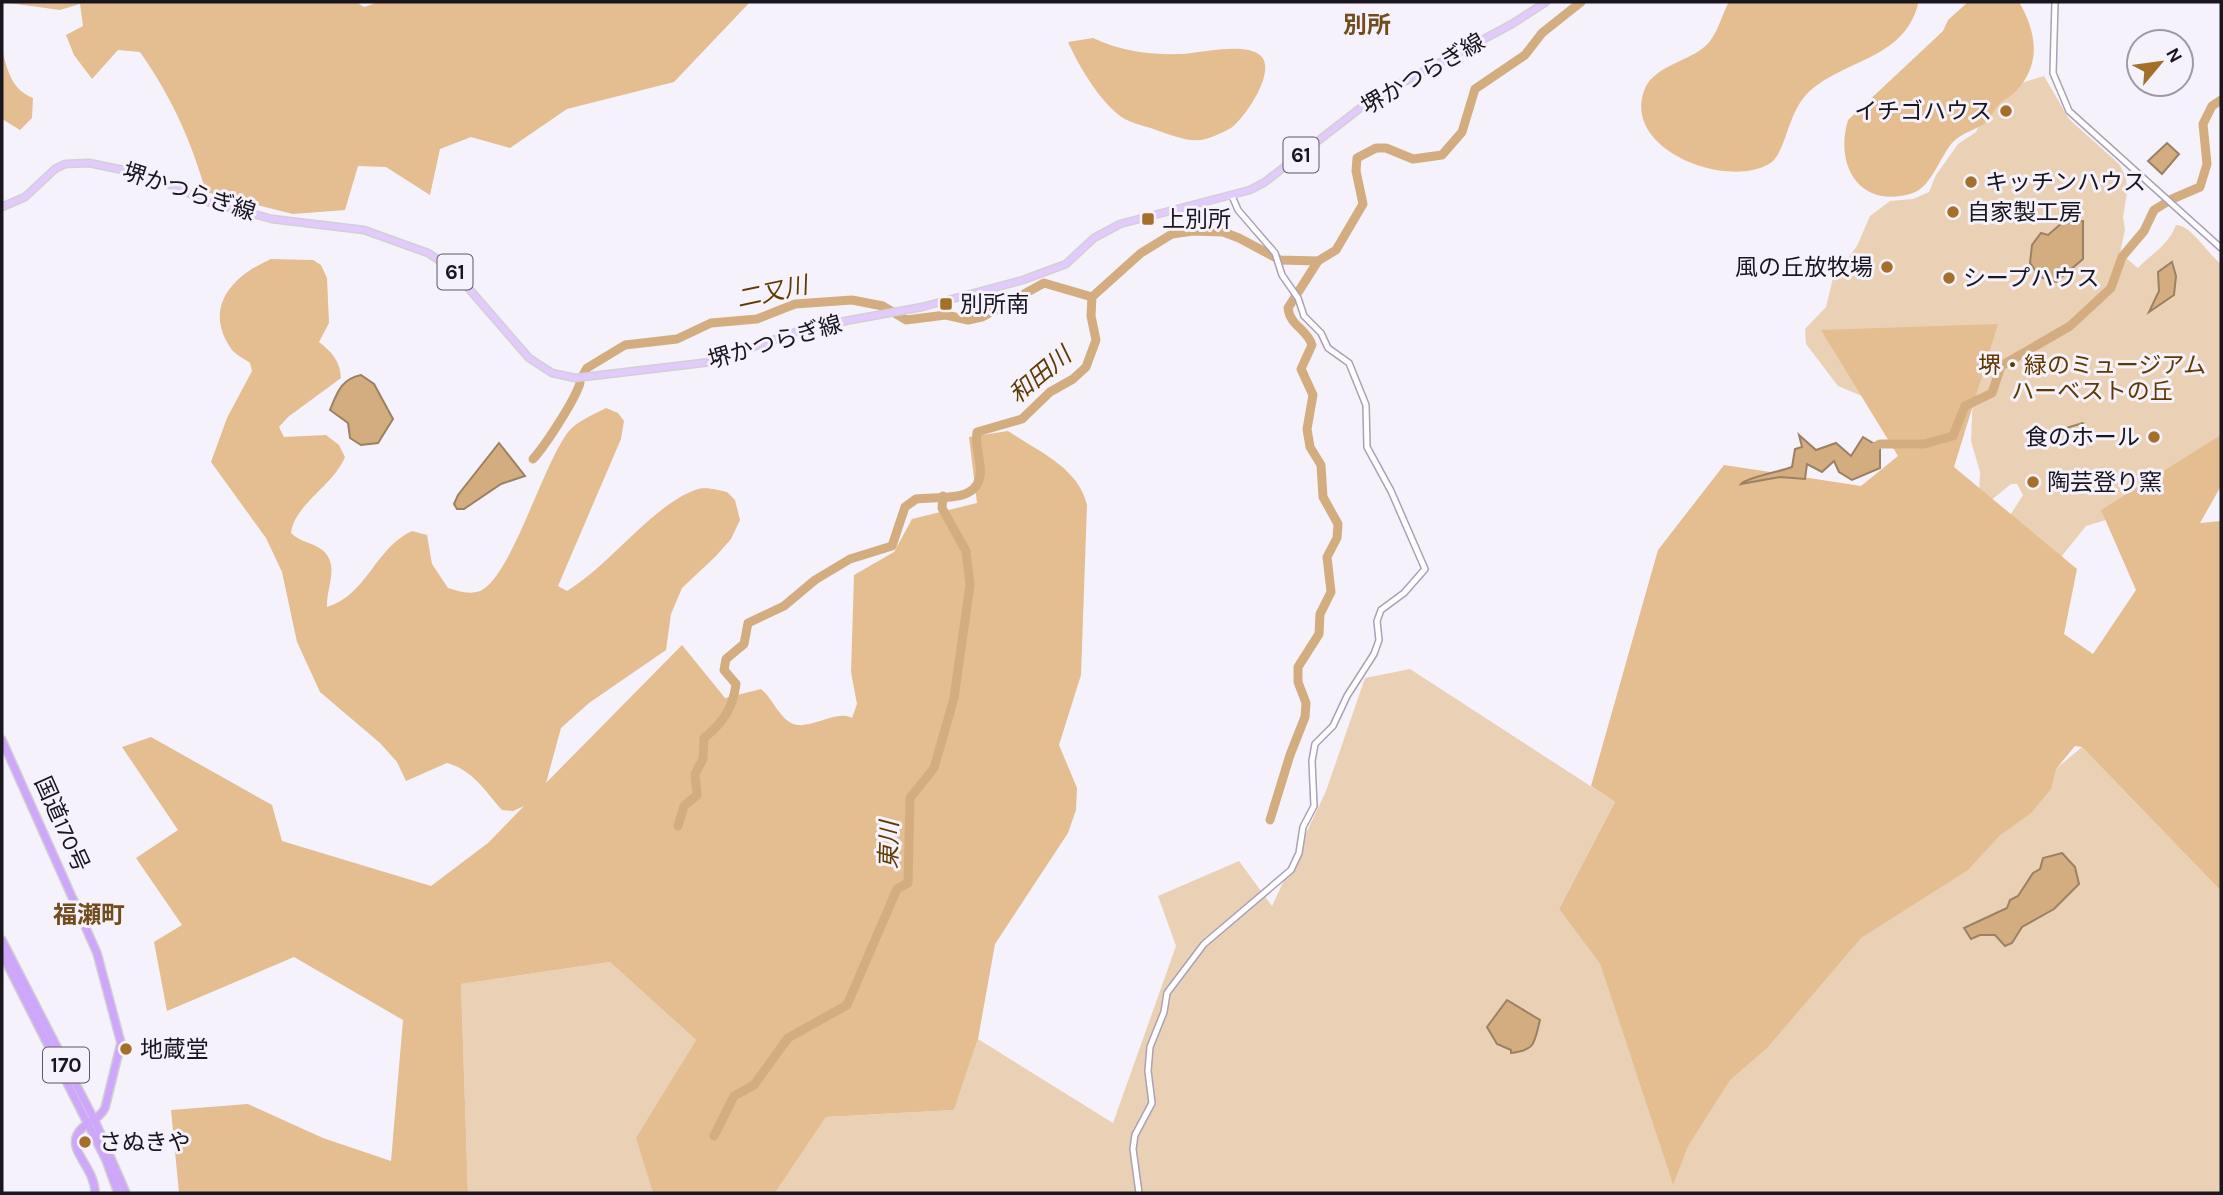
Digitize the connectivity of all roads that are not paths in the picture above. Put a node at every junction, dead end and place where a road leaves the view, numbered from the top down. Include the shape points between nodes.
1 (1546, 2) edge
2 (2055, 2) edge
3 (1232, 196) junction
4 (2, 207) edge
5 (2221, 248) edge
6 (2, 740) edge
7 (2, 940) edge
8 (2, 954) edge
9 (92, 1123) junction
10 (95, 1193) edge
11 (118, 1193) edge
12 (126, 1193) edge
13 (1139, 1193) edge

1 - 3 main road, 堺かつらぎ線 / 61 via 1394,85 1265,182
2 - 5 street via 2053,73 2064,103 2087,130
3 - 4 main road, 堺かつらぎ線 / 61 via 1120,224 1045,274 901,311 800,330 712,362 575,378 552,373 529,358 451,268 428,253 364,230 272,219 208,202 148,175 89,163 55,169 25,197
3 - 13 street via 1238,210 1277,256 1304,317 1321,333 1328,348 1349,363 1366,405 1367,447 1425,569 1378,615 1379,640 1374,654 1333,726 1315,744 1314,806 1291,870 1204,944 1167,993 1150,1047 1152,1103 1133,1149
6 - 9 highway, 国道170号 / 170 via 97,953 116,1016 120,1055 105,1108
7 - 9 highway, 170
8 - 9 highway, 170
9 - 10 highway, 国道170号 / 170 via 78,1132 75,1145 93,1174
9 - 11 highway, 170
9 - 12 highway, 170

